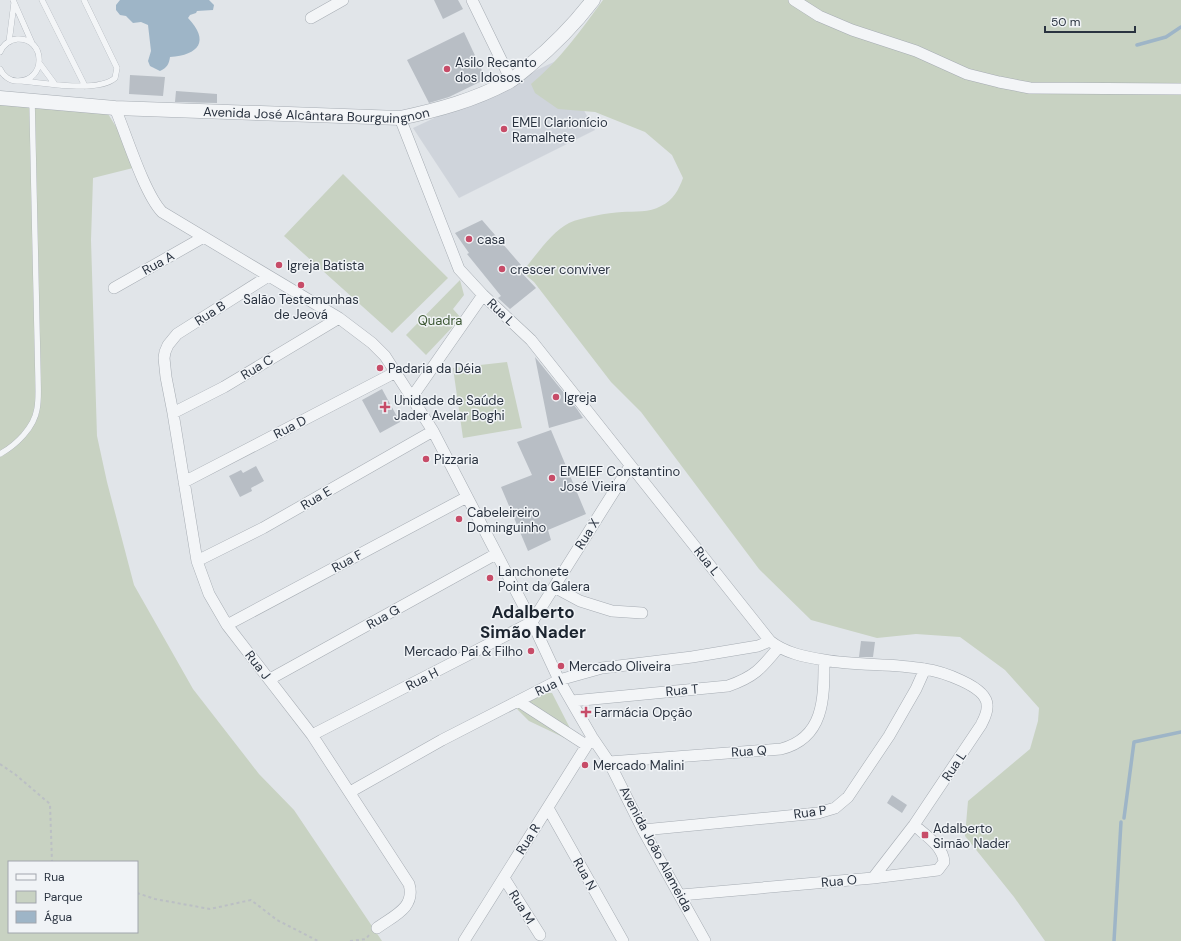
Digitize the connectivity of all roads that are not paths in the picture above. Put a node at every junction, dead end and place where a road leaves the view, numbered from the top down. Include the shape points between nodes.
1 (42, 0) edge
2 (84, 0) edge
3 (343, 0) edge
4 (472, 0) edge
5 (593, 0) edge
6 (794, 0) edge
7 (14, 2) edge
8 (311, 18) dead end
9 (9, 42) junction
10 (32, 44) junction
11 (0, 52) edge
12 (40, 64) junction
13 (0, 69) edge
14 (0, 78) edge
15 (8, 78) junction
16 (511, 80) junction
17 (22, 81) junction
18 (54, 83) junction
19 (85, 86) junction
20 (1181, 89) edge
21 (0, 98) edge
22 (32, 101) junction
23 (115, 108) junction
24 (400, 118) junction
25 (202, 238) junction
26 (267, 277) junction
27 (114, 288) dead end
28 (483, 295) junction
29 (339, 318) junction
30 (164, 358) joint
31 (396, 372) junction
32 (412, 397) junction
33 (173, 413) junction
34 (433, 432) junction
35 (0, 454) edge
36 (630, 466) junction
37 (184, 482) junction
38 (467, 497) junction
39 (496, 554) junction
40 (198, 561) junction
41 (554, 587) junction
42 (642, 614) dead end
43 (532, 622) junction
44 (227, 624) junction
45 (774, 645) junction
46 (824, 660) junction
47 (925, 669) junction
48 (270, 679) junction
49 (559, 680) junction
50 (518, 701) junction
51 (572, 701) junction
52 (312, 735) junction
53 (589, 741) junction
54 (609, 762) junction
55 (350, 792) junction
56 (548, 808) junction
57 (914, 825) junction
58 (643, 830) junction
59 (504, 878) junction
60 (873, 878) junction
61 (681, 895) junction
62 (377, 928) road end
63 (540, 935) dead end
64 (464, 941) edge
65 (623, 941) edge
66 (705, 941) edge

1 - 19 lane
2 - 19 lane via 117,70 115,78 106,84
3 - 8 street
4 - 16 street
5 - 16 street, Avenida José Alcântara Bourguingnon via 549,50
6 - 20 street via 819,16 852,30 916,51 967,74 999,82 1030,88
7 - 9 lane
7 - 10 lane
9 - 10 lane via 21,39
9 - 11 lane
10 - 12 lane via 40,56
12 - 17 lane via 34,75
12 - 18 lane
13 - 15 lane
14 - 15 lane
15 - 17 lane
16 - 24 street, Avenida José Alcântara Bourguingnon via 467,101 432,112
17 - 18 lane
18 - 19 lane
21 - 22 street, Avenida José Alcântara Bourguingnon
22 - 23 street, Avenida José Alcântara Bourguingnon
22 - 35 lane via 37,410 29,428 14,446
23 - 24 street, Avenida José Alcântara Bourguingnon
23 - 25 street, Avenida João Alameida via 157,207
24 - 28 street, Rua L via 459,270
25 - 26 street, Avenida João Alameida
25 - 27 street, Rua A
26 - 29 street, Avenida João Alameida
26 - 30 street, Rua B via 177,334 168,345
28 - 32 street
28 - 36 street, Rua L via 530,340
29 - 31 street, Avenida João Alameida via 372,343
29 - 33 street, Rua C via 224,387
30 - 33 street, Rua J
31 - 32 street, Avenida João Alameida
31 - 37 street, Rua D
32 - 34 street, Avenida João Alameida
33 - 37 street, Rua J
34 - 38 street, Avenida João Alameida
34 - 40 street, Rua E via 263,528
36 - 41 street, Rua X
36 - 45 street, Rua L
37 - 40 street, Rua J
38 - 39 street, Avenida João Alameida
38 - 44 street, Rua F
39 - 43 street, Avenida João Alameida
39 - 48 street, Rua G
40 - 44 street, Rua J via 209,594
41 - 42 street via 580,600 612,611
41 - 43 street, Rua X
43 - 49 street, Avenida João Alameida
43 - 52 street, Rua H
44 - 48 street, Rua J
45 - 46 street, Rua L via 794,654
45 - 49 street, Rua I via 602,668
45 - 51 street, Rua T via 757,672 728,686
46 - 47 street, Rua L
46 - 54 street, Rua Q via 824,701 818,718 807,734 792,746 781,749
47 - 57 street, Rua L via 970,685 983,695 988,704 981,725
47 - 58 street, Rua P via 916,690 863,777 848,797 835,808 818,813
48 - 52 street, Rua J
49 - 50 street, Rua I
49 - 51 street, Avenida João Alameida
50 - 53 street
50 - 55 street, Rua I
51 - 53 street, Avenida João Alameida
52 - 55 street, Rua J
53 - 54 street, Avenida João Alameida
53 - 56 street, Rua R
54 - 58 street, Avenida João Alameida
55 - 62 street, Rua J via 411,891 408,906
56 - 59 street, Rua R
56 - 65 street, Rua N
57 - 60 street, Rua L
57 - 60 street, Rua O via 938,846 944,858 942,866 929,872
58 - 61 street, Avenida João Alameida
59 - 63 street, Rua M
59 - 64 street, Rua R
60 - 61 street, Rua O
61 - 66 street, Avenida João Alameida

